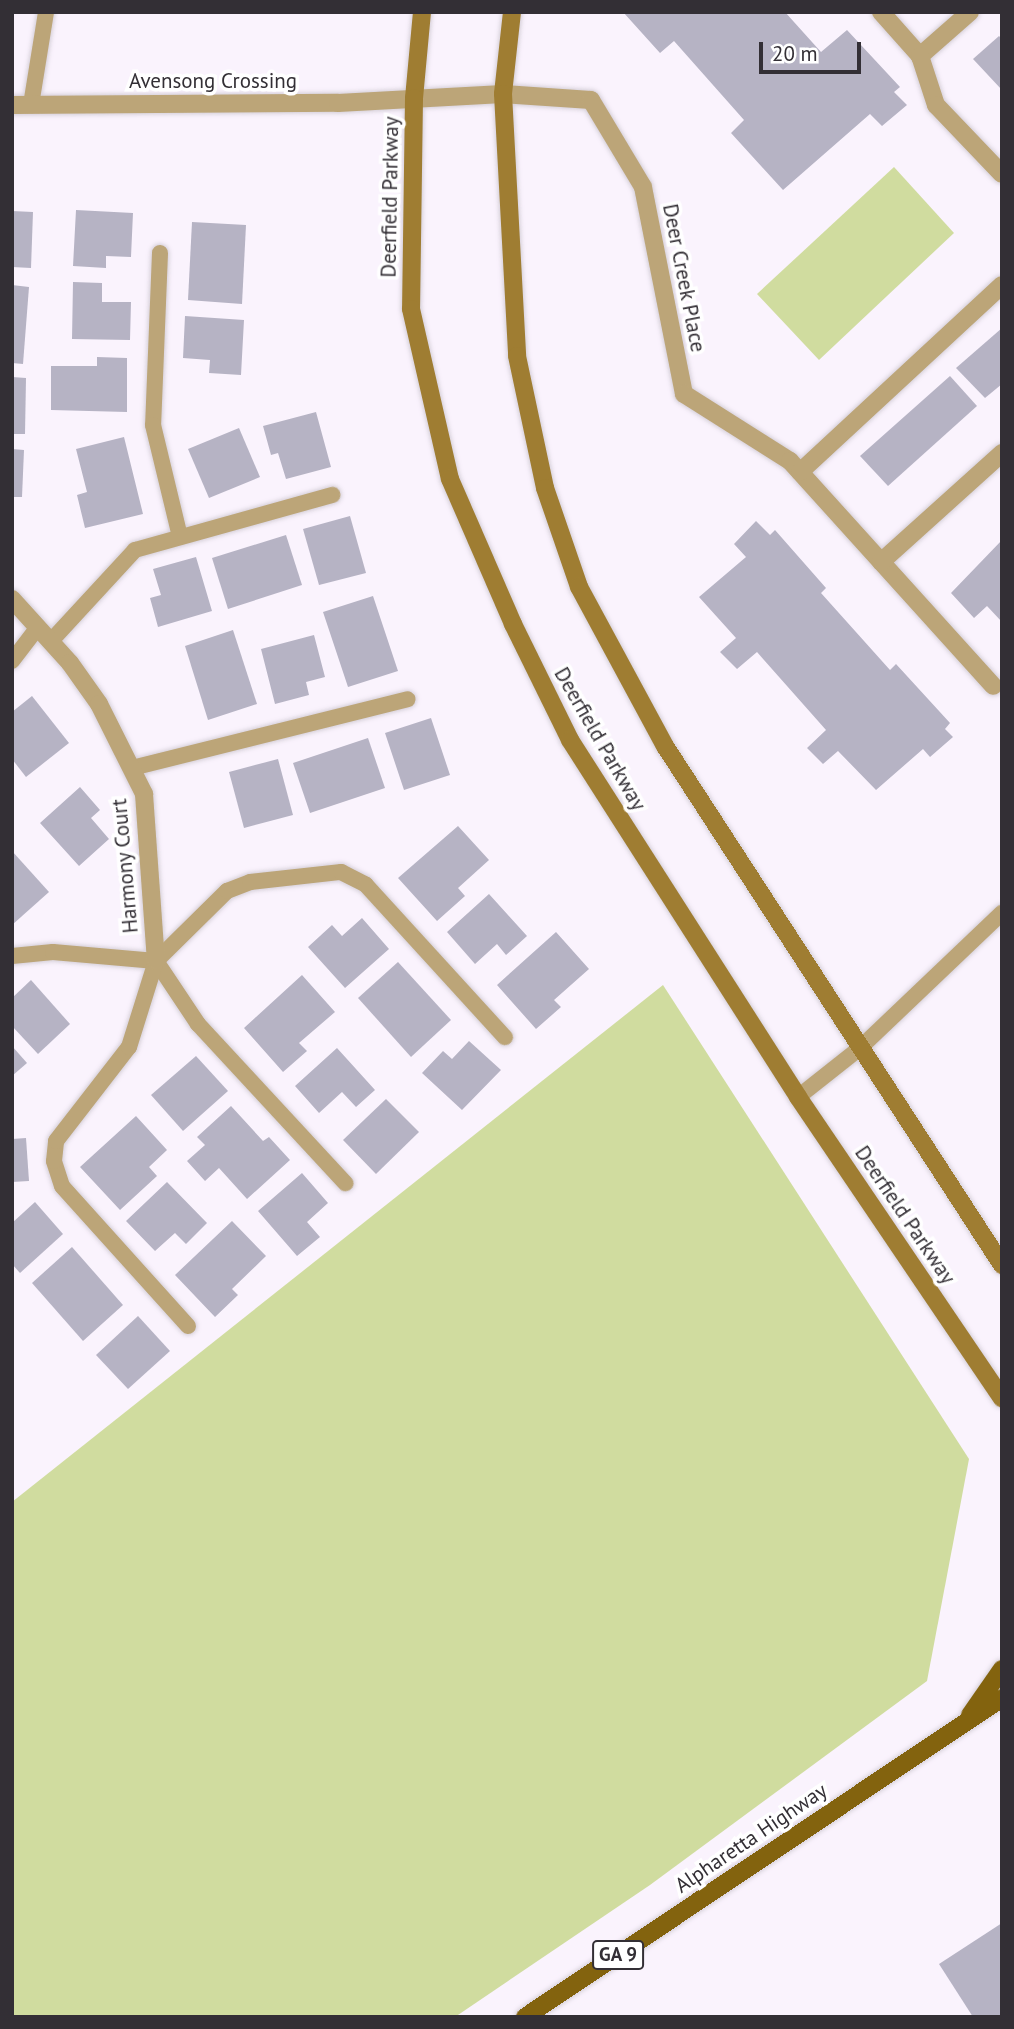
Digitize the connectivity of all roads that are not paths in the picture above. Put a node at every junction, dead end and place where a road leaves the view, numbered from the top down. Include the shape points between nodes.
1 (46, 12) edge
2 (422, 12) edge
3 (512, 12) edge
4 (881, 12) edge
5 (970, 12) edge
6 (920, 56) junction
7 (503, 94) junction
8 (414, 98) junction
9 (12, 105) edge
10 (31, 105) junction
11 (1002, 174) edge
12 (160, 253) dead end
13 (1002, 285) edge
14 (1002, 453) edge
15 (800, 472) junction
16 (332, 495) dead end
17 (180, 537) junction
18 (881, 562) junction
19 (12, 599) edge
20 (38, 627) junction
21 (51, 641) junction
22 (12, 661) edge
23 (993, 686) dead end
24 (408, 699) dead end
25 (132, 768) junction
26 (1002, 913) edge
27 (12, 957) edge
28 (156, 961) junction
29 (505, 1037) dead end
30 (860, 1048) junction
31 (798, 1097) junction
32 (345, 1183) dead end
33 (1002, 1265) edge
34 (188, 1326) dead end
35 (1002, 1398) edge
36 (1002, 1669) edge
37 (1002, 1698) edge
38 (964, 1723) junction
39 (525, 2017) edge

1 - 10 lane
2 - 8 main road, Deerfield Parkway
3 - 7 main road
4 - 6 street
5 - 6 street
6 - 11 street via 936,105
7 - 8 street, Deer Creek Place
7 - 15 street, Deer Creek Place via 591,100 643,187 684,394 790,461
7 - 30 main road via 517,356 545,488 579,587 647,717
8 - 10 street, Avensong Crossing
8 - 31 main road, Deerfield Parkway via 411,309 450,479 530,663 570,740
9 - 10 street, Avensong Crossing
12 - 17 lane via 153,425
13 - 15 street
14 - 18 street
15 - 18 street, Deer Creek Place
16 - 17 lane
17 - 21 lane via 135,550
18 - 23 street, Deer Creek Place
19 - 20 street, Harmony Court
20 - 21 street, Harmony Court
20 - 22 lane
21 - 25 street, Harmony Court via 99,704
24 - 25 lane
25 - 28 street, Harmony Court via 144,794
26 - 30 lane
27 - 28 lane via 53,952
28 - 29 lane via 227,891 250,882 341,872 366,885
28 - 32 lane via 198,1024
28 - 34 lane via 129,1047 56,1141 54,1161 62,1186
30 - 31 lane
30 - 33 main road
31 - 35 main road, Deerfield Parkway
36 - 38 main road
37 - 38 main road, Alpharetta Highway / GA 9
38 - 39 main road, Alpharetta Highway / GA 9

